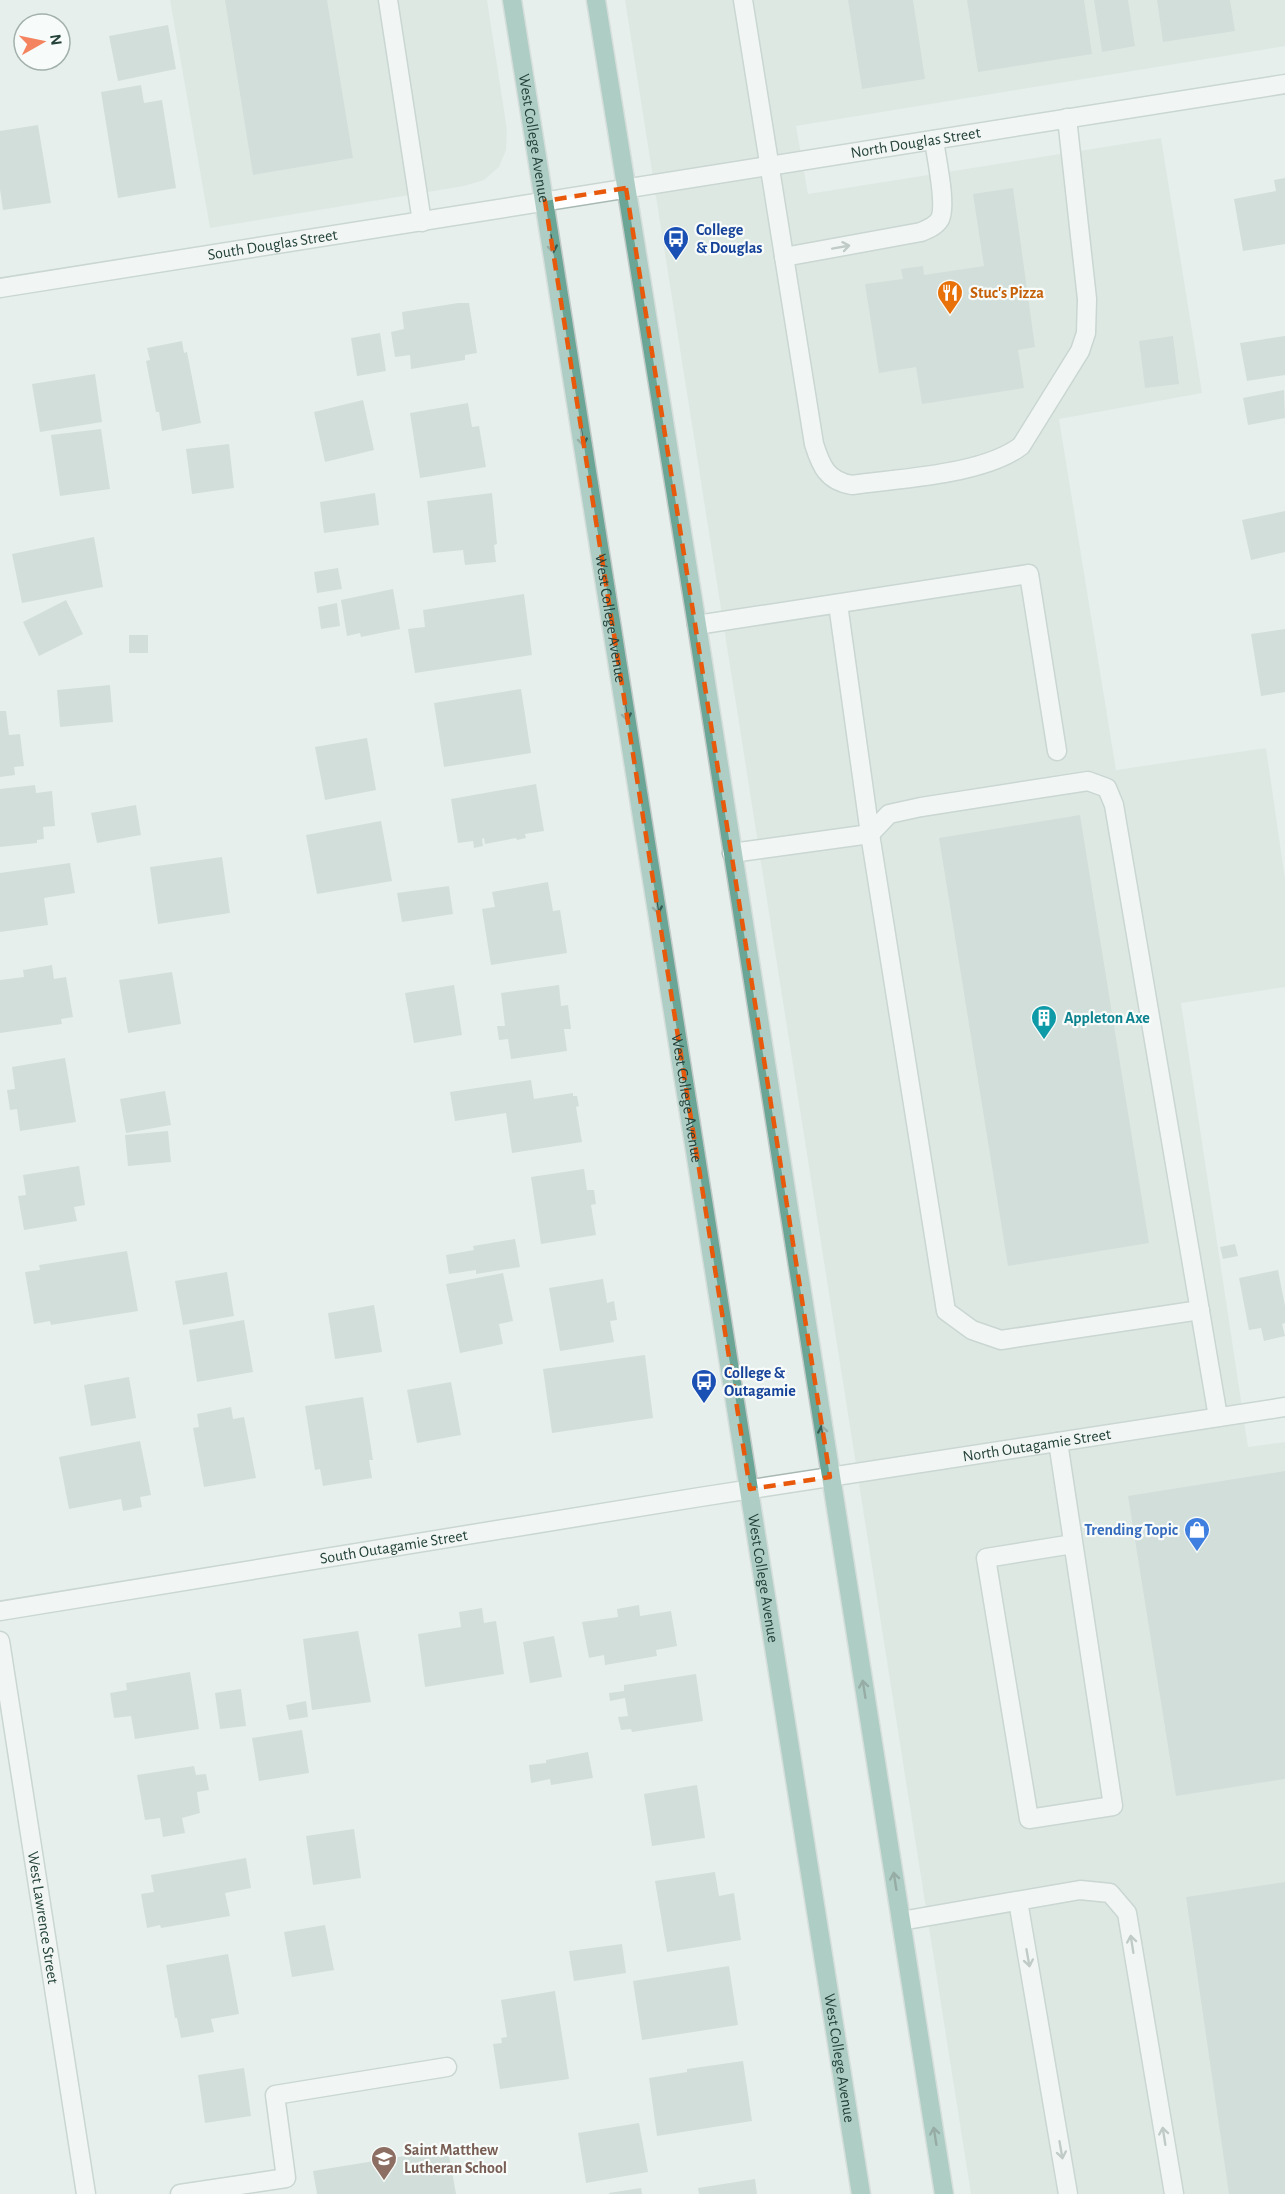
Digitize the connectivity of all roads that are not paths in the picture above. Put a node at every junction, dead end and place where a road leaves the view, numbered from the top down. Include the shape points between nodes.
1 (388, 0) edge
2 (512, 0) edge
3 (596, 0) edge
4 (743, 0) edge
5 (1285, 84) edge
6 (1067, 118) junction
7 (934, 140) junction
8 (769, 166) junction
9 (626, 188) junction
10 (545, 201) junction
11 (422, 222) junction
12 (784, 257) junction
13 (0, 288) edge
14 (838, 604) junction
15 (697, 625) junction
16 (1057, 751) dead end
17 (870, 834) junction
18 (732, 853) junction
19 (1200, 1310) junction
20 (1285, 1407) edge
21 (1218, 1418) junction
22 (1058, 1442) junction
23 (830, 1477) junction
24 (787, 1483) joint
25 (750, 1489) junction
26 (1073, 1544) junction
27 (0, 1611) edge
28 (0, 1641) edge
29 (1018, 1900) junction
30 (901, 1921) junction
31 (447, 2067) dead end
32 (86, 2194) edge
33 (180, 2194) edge
34 (861, 2194) edge
35 (944, 2194) edge
36 (1068, 2194) edge
37 (1174, 2194) edge

1 - 11 street
2 - 10 main road, West College Avenue
3 - 9 main road
4 - 8 street
5 - 6 street, North Douglas Street
6 - 7 street, North Douglas Street
6 - 12 street via 1087,299 1086,333 1080,351 1022,446 1008,456 948,472 852,485 839,483 829,475 814,444
7 - 8 street, North Douglas Street
12 -> 7 street via 932,228 940,219 942,205
8 - 9 street, North Douglas Street
8 - 12 street
9 - 10 street, North Douglas Street
9 - 15 main road
10 - 11 street, South Douglas Street
10 -> 25 main road, West College Avenue
11 - 13 street, South Douglas Street
14 - 15 street
14 - 16 street via 1029,574
14 - 17 street
15 - 18 main road
17 - 18 street
17 - 19 street via 946,1311 972,1330 1001,1340
17 - 19 street via 889,814 921,807 1088,781 1107,788 1114,805
23 -> 18 main road
19 - 21 street
20 - 21 street, North Outagamie Street
21 - 22 street, North Outagamie Street
22 - 23 street, North Outagamie Street
22 - 26 street
23 - 24 street, North Outagamie Street
30 -> 23 main road
24 - 25 street, South Outagamie Street
25 - 27 street, South Outagamie Street
25 - 34 main road, West College Avenue
26 - 26 street via 1113,1806 1029,1819 986,1558
28 - 32 street, West Lawrence Street
29 - 30 street
29 -> 36 street
37 -> 29 street via 1127,1913 1110,1893 1080,1890
35 -> 30 main road
31 - 33 street via 275,2095 286,2178

